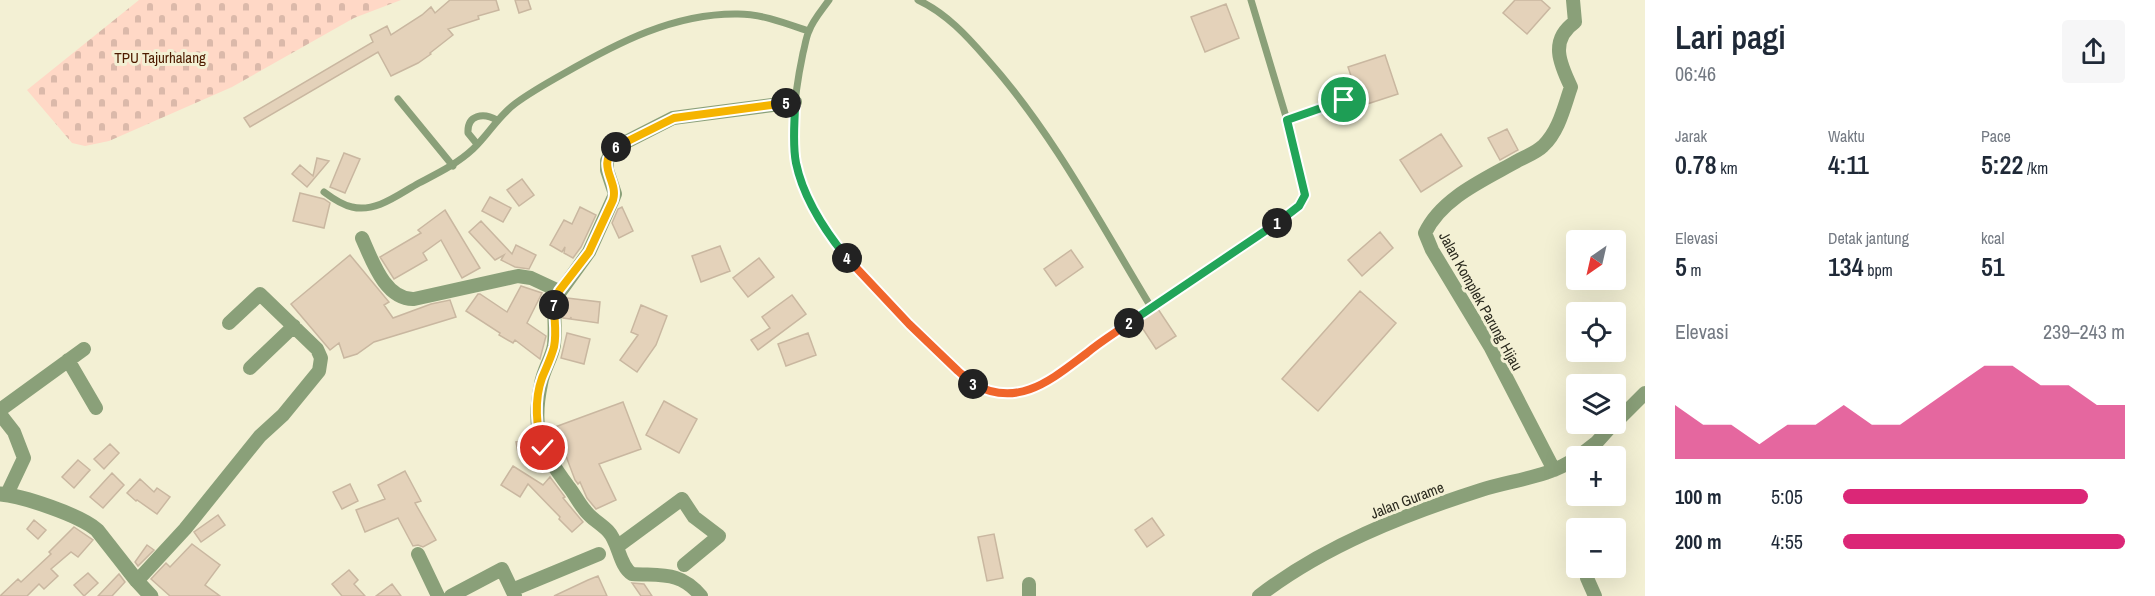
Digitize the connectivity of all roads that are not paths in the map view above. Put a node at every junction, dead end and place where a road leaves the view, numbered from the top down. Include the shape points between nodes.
1 (829, 0) edge
2 (918, 0) edge
3 (1251, 0) edge
4 (1573, 0) edge
5 (808, 31) junction
6 (398, 99) dead end
7 (1344, 100) dead end
8 (795, 102) junction
9 (497, 120) junction
10 (1287, 120) junction
11 (477, 144) junction
12 (453, 166) junction
13 (324, 192) dead end
14 (362, 238) dead end
15 (559, 291) junction
16 (1151, 307) junction
17 (229, 323) dead end
18 (294, 326) junction
19 (84, 349) dead end
20 (68, 360) junction
21 (250, 369) dead end
22 (1644, 396) edge
23 (96, 408) dead end
24 (0, 412) edge
25 (1626, 412) edge
26 (1604, 434) edge
27 (1591, 446) edge
28 (1566, 464) edge
29 (1554, 470) junction
30 (4, 494) edge
31 (618, 546) junction
32 (418, 554) dead end
33 (599, 554) dead end
34 (684, 565) dead end
35 (1587, 578) dead end
36 (143, 591) edge
37 (514, 593) edge
38 (438, 596) edge
39 (451, 596) edge
40 (701, 596) edge
41 (1259, 596) edge
42 (1595, 596) edge

1 - 5 lane
2 - 16 lane via 965,34 1015,90
3 - 10 lane
4 - 29 street, Jalan Komplek Parung Hijau via 1575,22 1565,28 1559,42 1561,66 1571,87 1557,127 1544,146 1476,184 1446,206 1432,218 1425,233
5 - 8 lane
5 - 9 lane via 773,19 739,14 672,23 605,50 515,104
6 - 12 lane
7 - 10 lane
8 - 15 street via 674,118 613,149 607,170 615,194 613,200 589,252
8 - 16 lane via 796,162 804,189 830,235 879,293 970,382 1013,393 1037,388
9 - 11 lane
9 - 11 lane via 483,115 472,118 468,133
10 - 16 lane via 1305,195 1299,206
11 - 12 lane
12 - 13 lane via 372,206 351,207
14 - 15 street via 385,282 406,299 518,276
15 - 31 street via 554,307 554,348 538,397 539,438 546,456 583,509 609,532
17 - 18 street via 260,294
18 - 21 street
18 - 36 street via 317,349 321,358 319,371 185,529
19 - 20 street
20 - 23 street
20 - 24 street
22 - 25 street, Jalan Gurame
24 - 30 street via 14,432 24,458
26 - 27 street, Jalan Gurame
28 - 29 street, Jalan Gurame
29 - 41 street, Jalan Gurame via 1481,490 1353,539 1289,574
30 - 36 street via 90,523
31 - 34 street via 682,499 694,517 719,536
31 - 40 street via 628,572 677,577
32 - 38 street
33 - 37 street
35 - 42 street
37 - 39 street via 502,569

